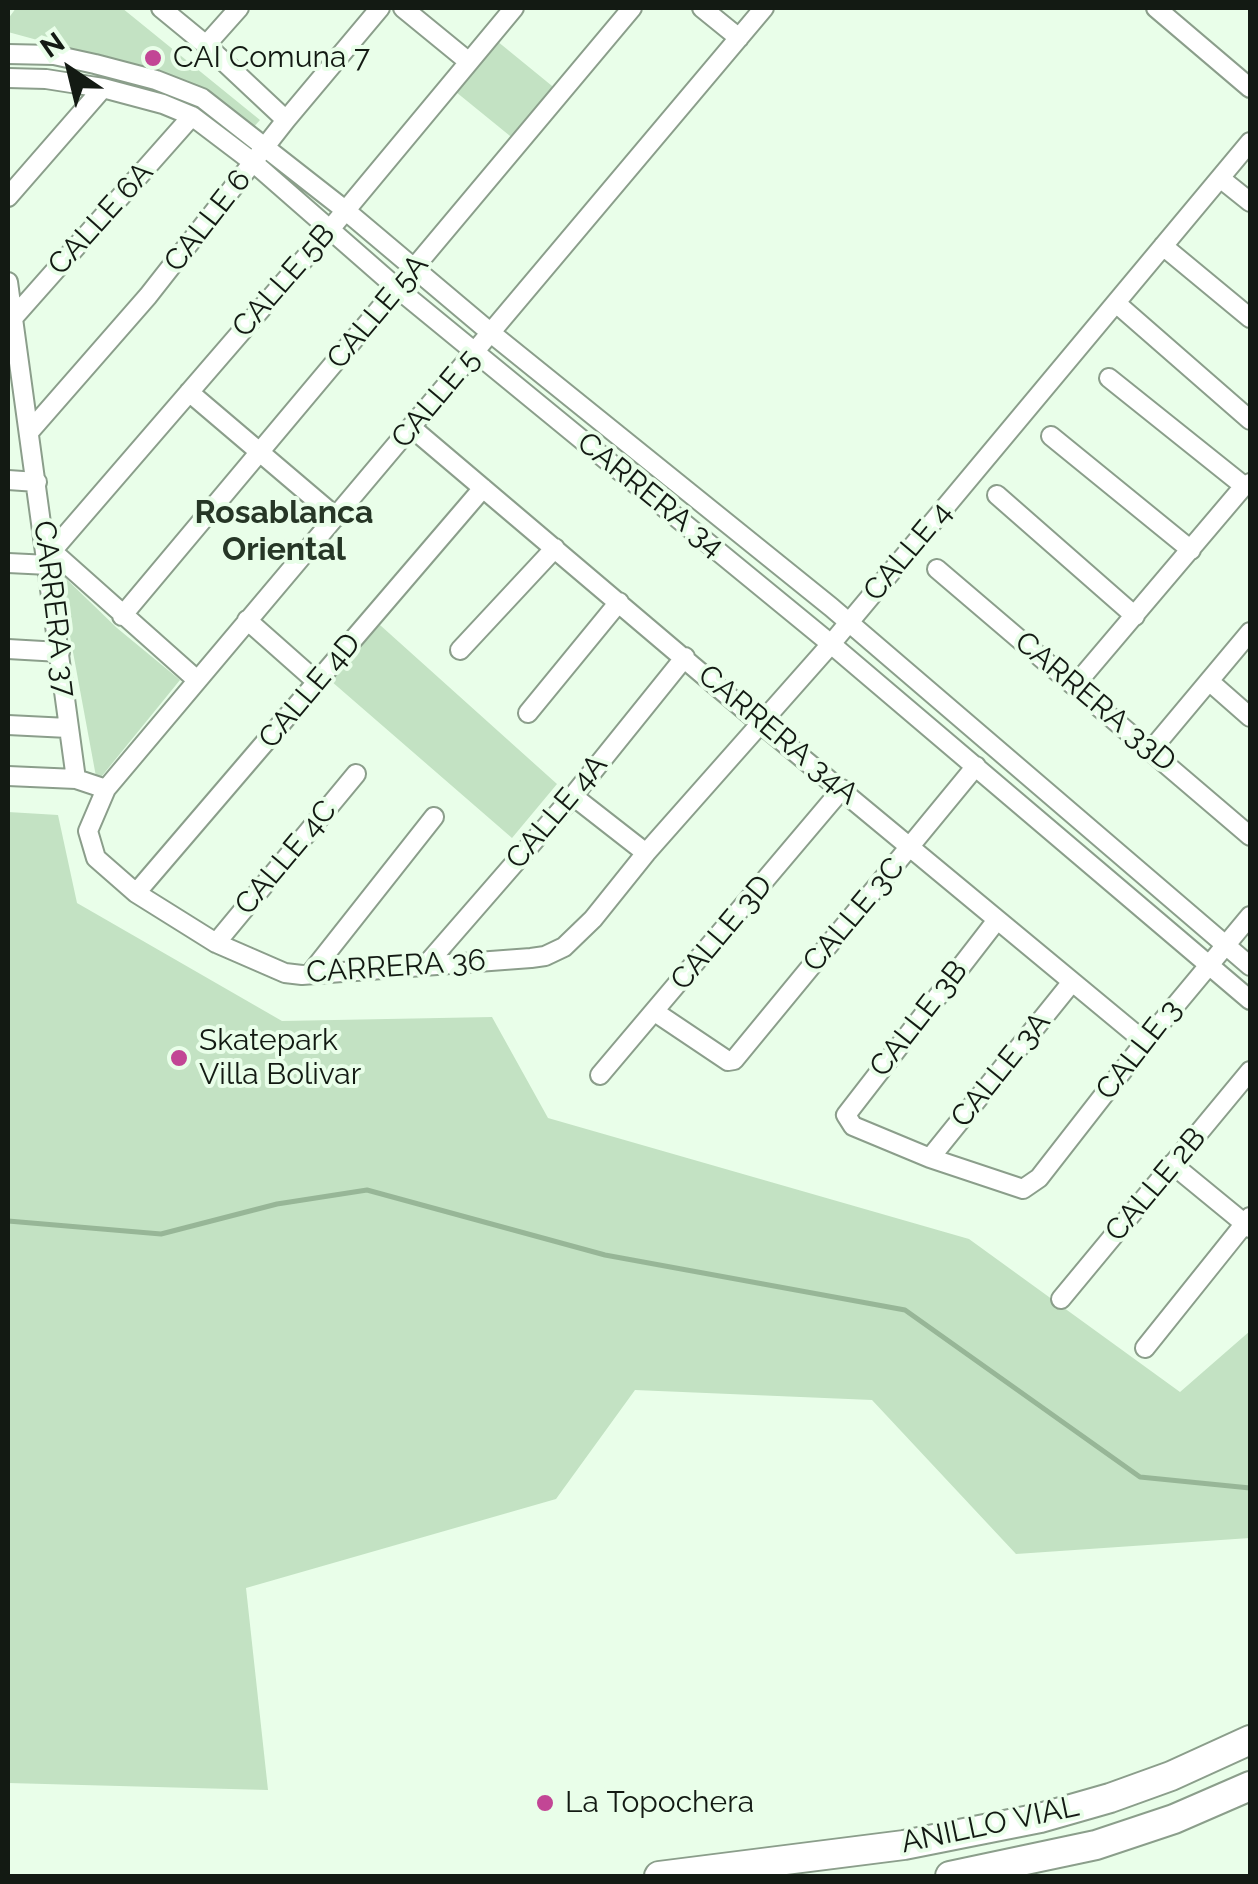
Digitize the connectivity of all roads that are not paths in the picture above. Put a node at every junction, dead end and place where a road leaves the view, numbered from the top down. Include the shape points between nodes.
1 (161, 8) edge
2 (240, 8) edge
3 (380, 8) edge
4 (404, 8) edge
5 (514, 8) edge
6 (632, 8) edge
7 (702, 8) edge
8 (764, 8) edge
9 (1156, 8) edge
10 (739, 38) junction
11 (206, 45) junction
12 (8, 54) edge
13 (468, 62) junction
14 (8, 78) edge
15 (103, 88) junction
16 (1250, 88) edge
17 (192, 116) junction
18 (286, 120) junction
19 (1250, 142) edge
20 (266, 146) junction
21 (254, 164) junction
22 (1220, 178) junction
23 (8, 197) edge
24 (1250, 202) edge
25 (346, 210) junction
26 (331, 228) junction
27 (1163, 246) junction
28 (415, 269) junction
29 (8, 282) edge
30 (398, 289) junction
31 (1116, 304) junction
32 (11, 317) edge
33 (1250, 318) edge
34 (491, 334) junction
35 (475, 352) junction
36 (1108, 378) dead end
37 (188, 392) junction
38 (16, 400) edge
39 (1250, 420) edge
40 (412, 428) junction
41 (30, 431) junction
42 (1051, 436) dead end
43 (260, 451) junction
44 (8, 480) edge
45 (38, 482) junction
46 (1247, 484) edge
47 (484, 488) junction
48 (997, 495) dead end
49 (336, 517) junction
50 (555, 548) junction
51 (1191, 550) junction
52 (49, 556) junction
53 (8, 563) edge
54 (937, 569) dead end
55 (618, 602) junction
56 (122, 616) junction
57 (1135, 616) junction
58 (247, 620) junction
59 (849, 623) junction
60 (1250, 632) edge
61 (831, 644) junction
62 (8, 649) edge
63 (460, 650) dead end
64 (60, 652) junction
65 (685, 657) junction
66 (196, 680) junction
67 (1209, 681) junction
68 (317, 682) junction
69 (1076, 684) junction
70 (528, 713) dead end
71 (1250, 716) edge
72 (760, 723) junction
73 (8, 725) edge
74 (68, 728) junction
75 (1152, 749) junction
76 (976, 766) junction
77 (356, 774) dead end
78 (8, 776) edge
79 (76, 779) junction
80 (842, 789) junction
81 (106, 790) junction
82 (573, 796) junction
83 (434, 817) dead end
84 (1250, 836) edge
85 (911, 846) junction
86 (646, 853) junction
87 (136, 894) junction
88 (1250, 916) edge
89 (997, 920) junction
90 (216, 942) junction
91 (1226, 945) junction
92 (556, 952) joint
93 (426, 965) junction
94 (1207, 965) junction
95 (1250, 966) edge
96 (310, 974) junction
97 (1072, 982) junction
98 (1250, 1000) edge
99 (656, 1012) junction
100 (1145, 1042) junction
101 (1250, 1071) edge
102 (600, 1075) dead end
103 (930, 1158) junction
104 (1172, 1164) junction
105 (1249, 1222) edge
106 (1061, 1299) dead end
107 (1144, 1348) dead end
108 (1250, 1740) edge
109 (1250, 1786) edge
110 (659, 1876) edge
111 (950, 1876) edge

1 - 11 street
2 - 11 street
3 - 18 street, CALLE 6
4 - 13 street
5 - 13 street, CALLE 5B
6 - 28 street, CALLE 5A
7 - 10 street
8 - 10 street, CALLE 5
9 - 16 street
10 - 34 street, CALLE 5
11 - 18 street
12 - 20 street, CARRERA 34 via 54,55 178,88
13 - 25 street, CALLE 5B
14 - 15 street, CARRERA 34
15 - 17 street, CARRERA 34
15 - 23 street
17 - 21 street, CARRERA 34
17 - 32 street, CALLE 6A
18 - 20 street, CALLE 6
19 - 22 street, CALLE 4
20 - 21 street, CALLE 6
20 - 25 street, CARRERA 34
21 - 26 street, CARRERA 34
21 - 41 street, CALLE 6
22 - 24 street
22 - 27 street, CALLE 4
25 - 26 street, CALLE 5B
25 - 28 street, CARRERA 34
26 - 30 street, CARRERA 34
26 - 37 street, CALLE 5B
27 - 31 street, CALLE 4
27 - 33 street
28 - 30 street, CALLE 5A
28 - 34 street, CARRERA 34
29 - 32 street, CARRERA 37
30 - 35 street, CARRERA 34
30 - 43 street, CALLE 5A
31 - 39 street
31 - 59 street, CALLE 4
32 - 38 street, CARRERA 37
34 - 35 street, CALLE 5
34 - 59 street, CARRERA 34
35 - 40 street, CALLE 5
35 - 61 street, CARRERA 34
36 - 46 street
37 - 43 street
37 - 52 street, CALLE 5B
38 - 41 street, CARRERA 37
40 - 47 street, CARRERA 34A
40 - 49 street, CALLE 5
41 - 45 street, CARRERA 37
42 - 51 street
43 - 49 street
43 - 56 street, CALLE 5A
44 - 45 street
45 - 52 street, CARRERA 37
46 - 51 street
47 - 50 street, CARRERA 34A
47 - 68 street, CALLE 4D
48 - 57 street
49 - 58 street, CALLE 5
50 - 55 street, CARRERA 34A
50 - 63 street
51 - 57 street
52 - 53 street
52 - 56 street
52 - 64 street, CARRERA 37
54 - 69 street, CARRERA 33D
55 - 65 street, CARRERA 34A
55 - 70 street
56 - 66 street
57 - 69 street
58 - 66 street, CALLE 5
58 - 68 street
59 - 61 street, CALLE 4
59 - 91 street, CARRERA 34
60 - 67 street
61 - 72 street, CALLE 4
61 - 76 street, CARRERA 34
62 - 64 street
64 - 74 street, CARRERA 37
65 - 72 street, CARRERA 34A
65 - 82 street, CALLE 4A
66 - 81 street, CALLE 5
67 - 71 street
67 - 75 street
68 - 87 street, CALLE 4D
69 - 75 street, CARRERA 33D
72 - 80 street, CARRERA 34A
72 - 86 street, CALLE 4
73 - 74 street
74 - 79 street, CARRERA 37
75 - 84 street, CARRERA 33D
76 - 85 street, CALLE 3C
76 - 94 street, CARRERA 34
77 - 90 street, CALLE 4C
78 - 79 street
79 - 81 street
80 - 85 street, CARRERA 34A
80 - 99 street, CALLE 3D
81 - 87 street via 88,832 90,845
82 - 86 street
82 - 93 street, CALLE 4A
83 - 96 street
85 - 89 street, CARRERA 34A
85 - 99 street, CALLE 3C via 731,1061
86 - 92 street, CALLE 4 via 583,931
87 - 90 street, CARRERA 36
88 - 91 street, CALLE 3
89 - 97 street, CARRERA 34A
89 - 103 street, CALLE 3B via 846,1111 853,1126
90 - 96 street, CARRERA 36 via 273,970
91 - 94 street, CALLE 3
91 - 95 street, CARRERA 34
92 - 93 street, CARRERA 36
93 - 96 street, CARRERA 36
94 - 98 street, CARRERA 34
94 - 100 street, CALLE 3
97 - 100 street, CARRERA 34A
97 - 103 street, CALLE 3A
99 - 102 street, CALLE 3D
100 - 103 street, CALLE 3 via 1031,1186 1022,1189
101 - 104 street, CALLE 2B
104 - 105 street
104 - 106 street, CALLE 2B
105 - 107 street
108 - 110 highway, ANILLO VIAL via 1171,1776 1040,1818 904,1845
109 - 111 highway, ANILLO VIAL via 1096,1845

